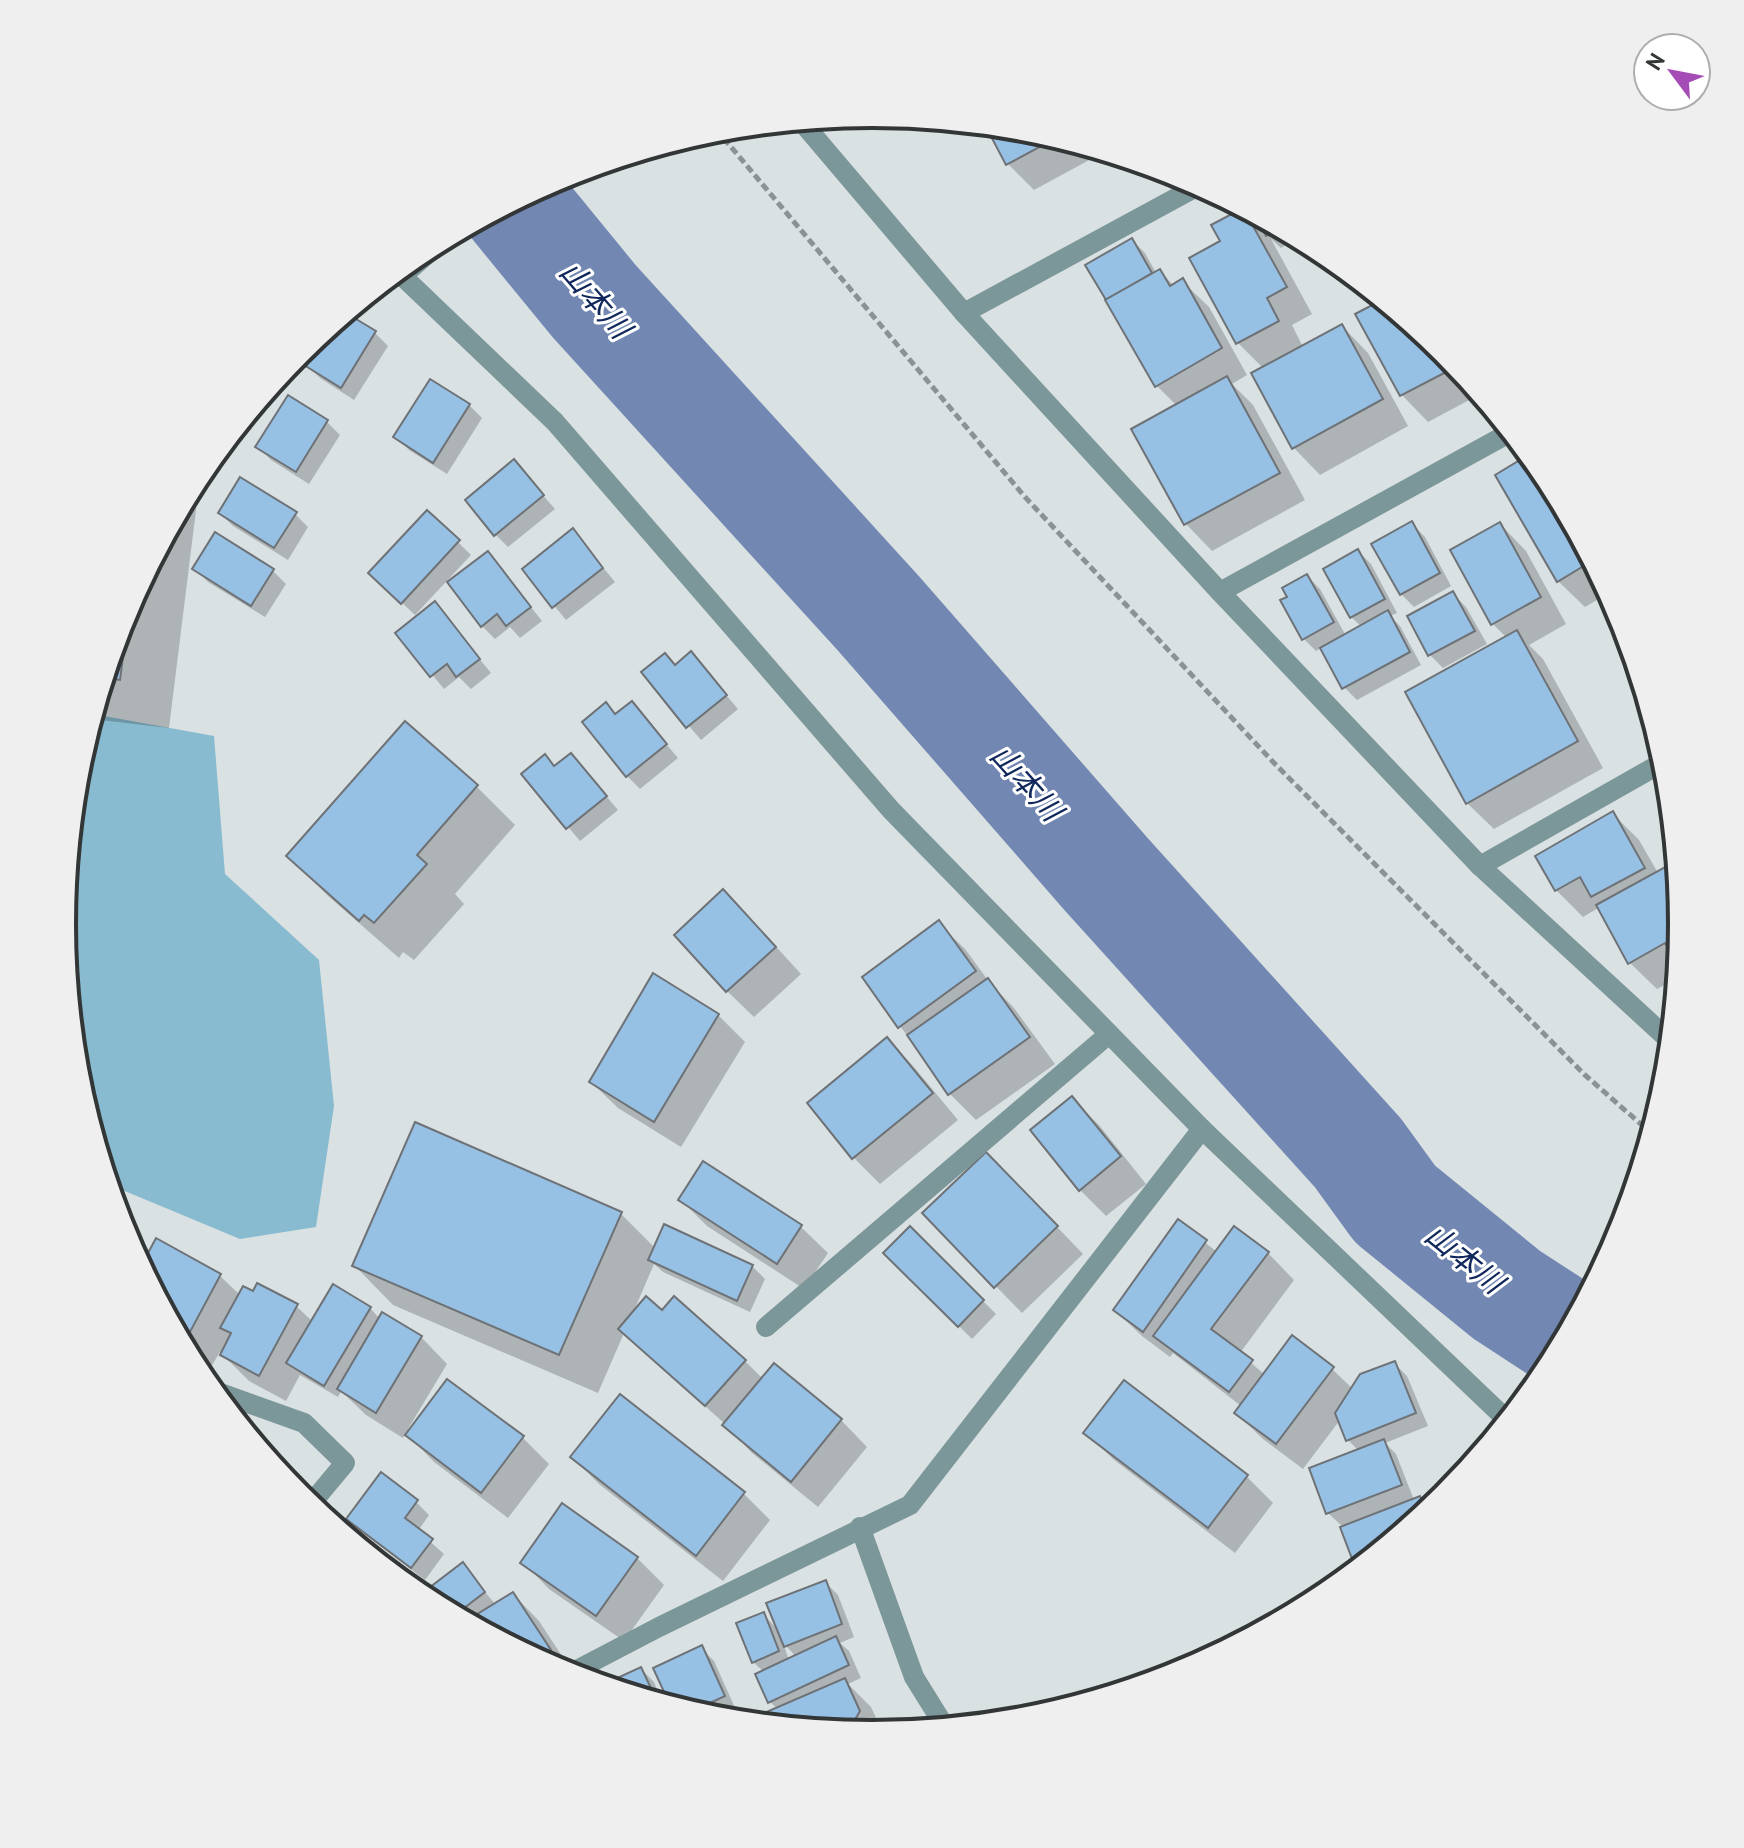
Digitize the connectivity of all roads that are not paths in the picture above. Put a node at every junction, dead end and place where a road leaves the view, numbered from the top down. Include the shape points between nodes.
1 (809, 131) edge
2 (1186, 193) edge
3 (405, 280) edge
4 (964, 313) junction
5 (1502, 437) edge
6 (1220, 592) junction
7 (1653, 768) edge
8 (1480, 866) junction
9 (1660, 1032) edge
10 (1109, 1034) junction
11 (1202, 1129) junction
12 (766, 1327) dead end
13 (232, 1397) edge
14 (1500, 1413) edge
15 (318, 1495) edge
16 (860, 1527) junction
17 (585, 1666) edge
18 (939, 1717) edge

1 - 4 street
2 - 4 street
3 - 10 street via 555,422 891,810
4 - 6 street
5 - 6 street
6 - 8 street
7 - 8 street
8 - 9 street
10 - 11 street
10 - 12 street
11 - 14 street
11 - 16 street via 910,1505
13 - 15 street via 304,1423 345,1463
16 - 17 street
16 - 18 street via 914,1677

